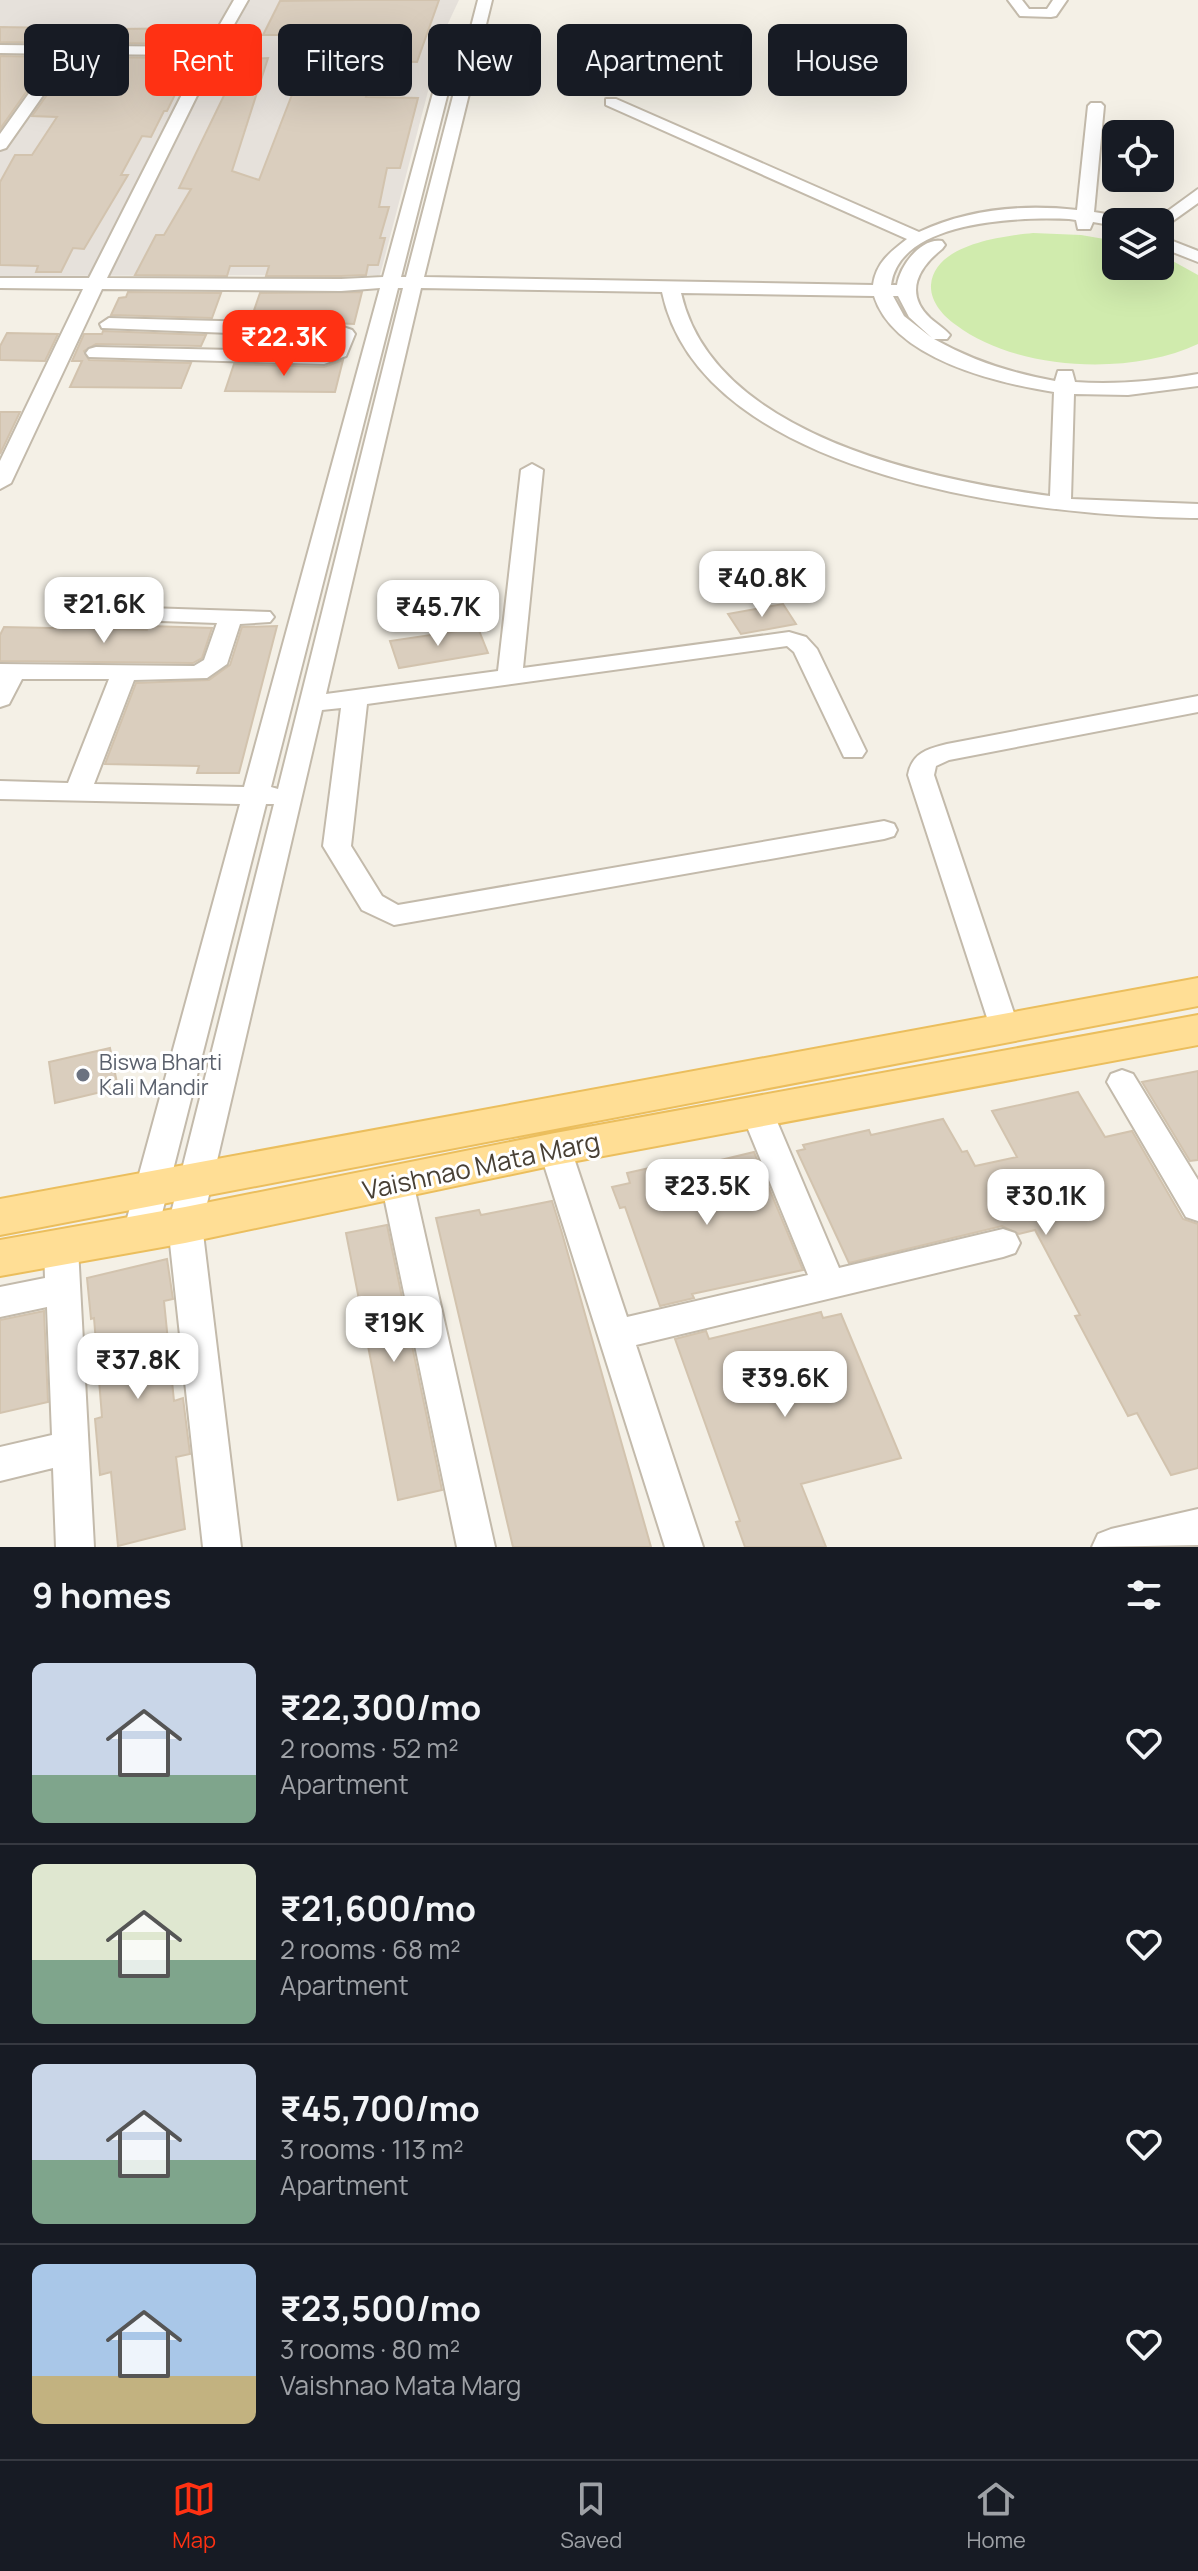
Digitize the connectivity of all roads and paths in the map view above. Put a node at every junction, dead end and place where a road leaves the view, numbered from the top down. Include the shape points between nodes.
1 (241, 0) edge
2 (468, 0) edge
3 (485, 0) edge
4 (1015, 0) edge
5 (1060, 0) edge
6 (227, 24) edge
7 (0, 49) edge
8 (24, 49) edge
9 (35, 96) edge
10 (189, 96) edge
11 (611, 102) dead end
12 (1096, 106) dead end
13 (0, 145) edge
14 (1198, 194) edge
15 (1174, 215) edge
16 (1084, 220) junction
17 (1102, 221) edge
18 (1102, 226) edge
19 (1174, 234) edge
20 (919, 238) junction
21 (1198, 244) edge
22 (1174, 247) edge
23 (1198, 257) edge
24 (96, 282) junction
25 (0, 283) edge
26 (401, 288) junction
27 (671, 292) junction
28 (884, 296) junction
29 (907, 296) junction
30 (109, 324) dead end
31 (342, 344) junction
32 (375, 344) junction
33 (96, 353) dead end
34 (1198, 363) edge
35 (1198, 380) edge
36 (1064, 381) junction
37 (532, 470) dead end
38 (0, 483) edge
39 (1060, 505) junction
40 (1198, 511) edge
41 (85, 613) dead end
42 (231, 616) junction
43 (262, 617) dead end
44 (6, 671) edge
45 (124, 673) junction
46 (510, 677) junction
47 (355, 698) junction
48 (0, 699) edge
49 (312, 704) junction
50 (1198, 704) edge
51 (853, 751) dead end
52 (0, 790) edge
53 (77, 793) junction
54 (257, 796) junction
55 (291, 796) junction
56 (884, 830) dead end
57 (1198, 992) edge
58 (1004, 1028) junction
59 (1198, 1030) edge
60 (1122, 1082) dead end
61 (757, 1112) junction
62 (555, 1149) junction
63 (194, 1181) junction
64 (397, 1182) junction
65 (152, 1189) junction
66 (1193, 1189) edge
67 (0, 1217) edge
68 (185, 1225) junction
69 (140, 1233) junction
70 (1003, 1243) dead end
71 (61, 1248) junction
72 (0, 1258) edge
73 (828, 1283) junction
74 (63, 1289) junction
75 (0, 1302) edge
76 (615, 1335) junction
77 (70, 1447) junction
78 (0, 1464) edge
79 (1198, 1527) edge
80 (75, 1547) edge
81 (222, 1547) edge
82 (476, 1547) edge
83 (684, 1547) edge
84 (1111, 1547) edge

1 - 6 street
2 - 26 street
3 - 26 street
4 - 5 street via 1025,13 1040,15 1051,13
7 - 8 street
9 - 13 street
10 - 24 street
11 - 20 street
12 - 16 street
14 - 15 street
16 - 17 street
16 - 18 street
16 - 20 street via 993,216
16 - 29 street via 1014,224 955,236 911,265
19 - 21 street
20 - 28 street via 884,273
22 - 23 street
24 - 25 street
24 - 26 street
24 - 38 street
26 - 27 street
26 - 32 street
26 - 49 street
27 - 28 street
27 - 39 street via 687,337 719,378 804,435 926,480
28 - 29 street
28 - 36 street via 897,321 936,350 993,373
29 - 36 street via 919,318 953,343
30 - 31 street via 334,330 345,334
31 - 32 street
31 - 33 street via 339,352 324,358
32 - 54 street
34 - 36 street via 1157,374
35 - 36 street via 1136,389
36 - 39 street
37 - 46 street
39 - 40 street
41 - 42 street
42 - 43 street
42 - 45 street via 209,669
44 - 45 street
44 - 48 street
45 - 53 street
46 - 47 street
46 - 51 street via 789,639 805,649
47 - 49 street
47 - 56 street via 337,846 372,903 394,915
49 - 55 street
50 - 58 street via 947,752 922,763 921,775
52 - 53 street
53 - 54 street
54 - 55 street
54 - 65 street
55 - 63 street
57 - 58 main road, Vaishnao Mata Marg
58 - 63 main road, Vaishnao Mata Marg
59 - 61 main road, Vaishnao Mata Marg
60 - 66 street
61 - 62 main road, Vaishnao Mata Marg
61 - 73 street
62 - 64 main road, Vaishnao Mata Marg
62 - 76 street
63 - 65 main road, Vaishnao Mata Marg
63 - 68 street
64 - 68 main road, Vaishnao Mata Marg
64 - 82 street
65 - 67 main road, Vaishnao Mata Marg
65 - 69 street
68 - 69 main road, Vaishnao Mata Marg
68 - 81 street
69 - 71 main road, Vaishnao Mata Marg
70 - 73 street
71 - 72 main road, Vaishnao Mata Marg
71 - 74 street
73 - 76 street
74 - 75 street
74 - 77 street
76 - 83 street
77 - 78 street
77 - 80 street
79 - 84 street

